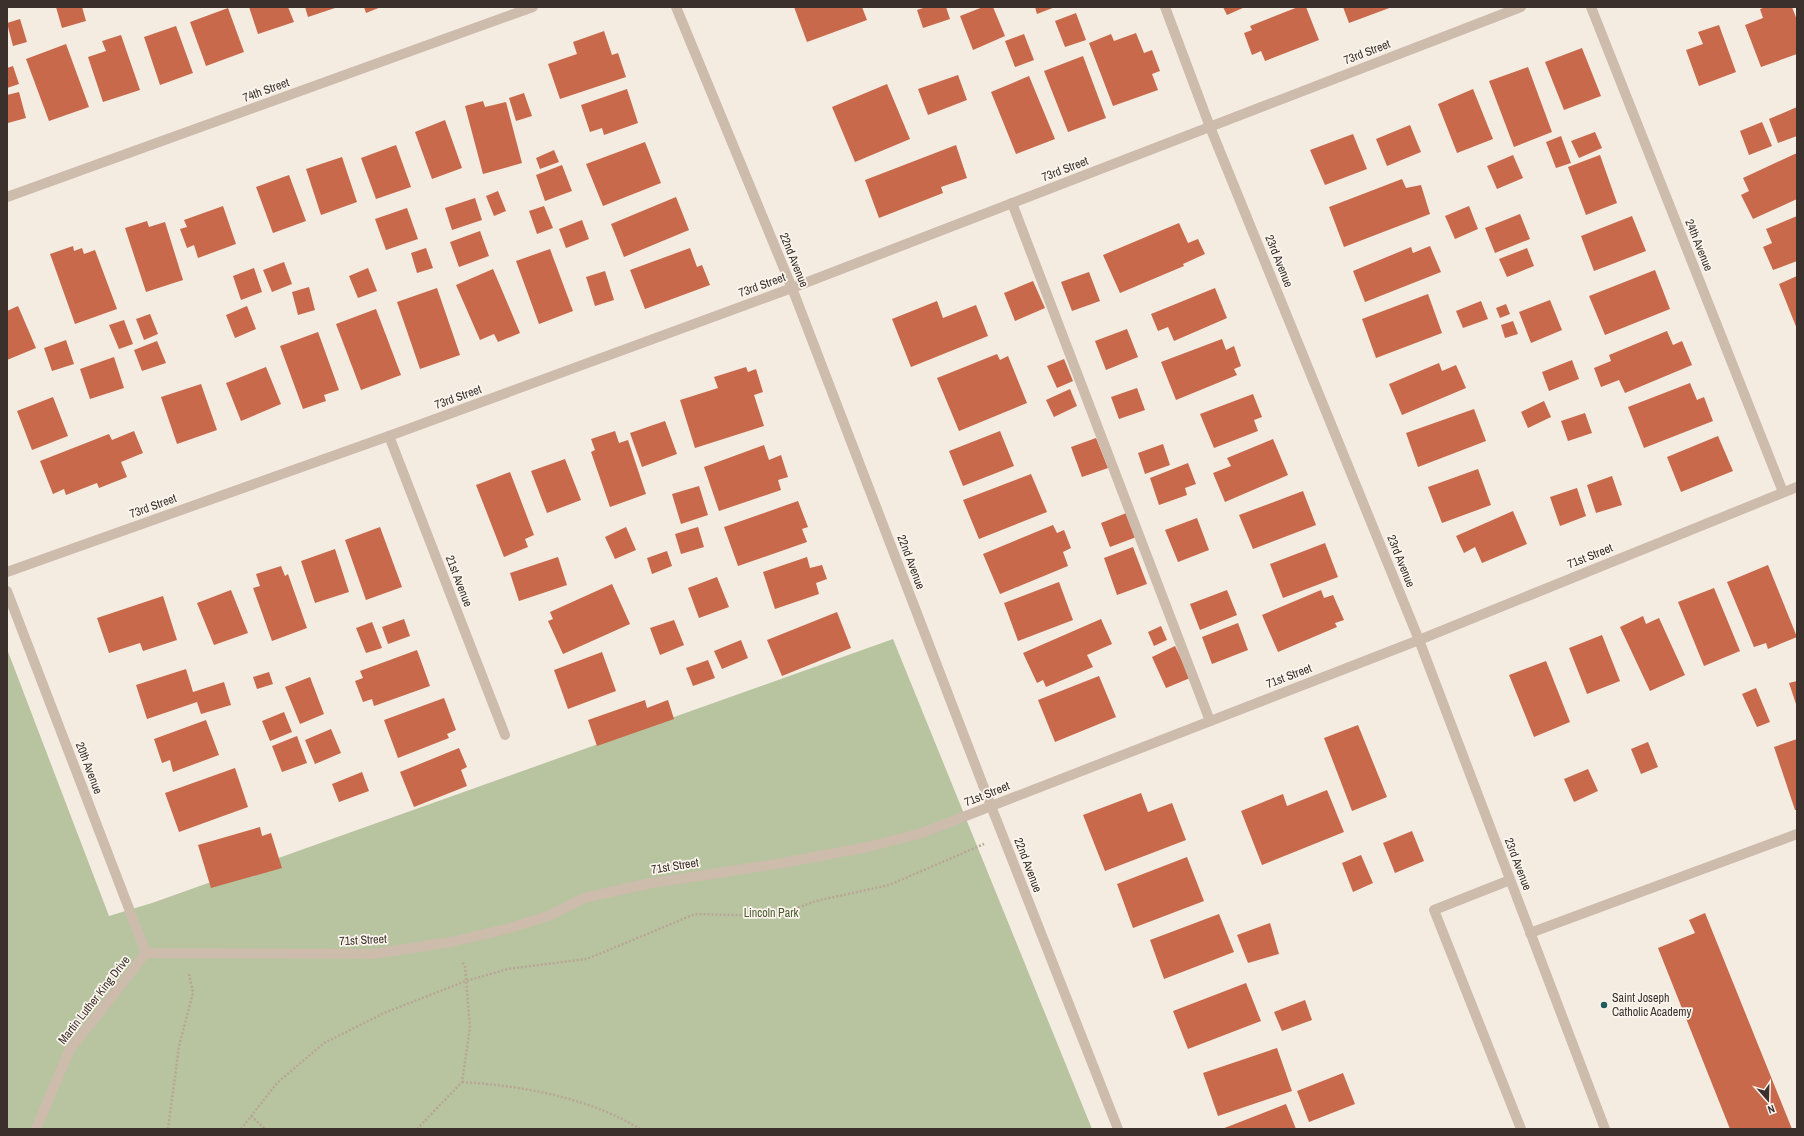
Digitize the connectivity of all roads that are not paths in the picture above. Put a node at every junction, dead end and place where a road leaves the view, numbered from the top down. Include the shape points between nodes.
1 (533, 7) edge
2 (676, 7) edge
3 (1165, 7) edge
4 (1521, 7) edge
5 (1591, 7) edge
6 (1210, 127) junction
7 (7, 197) edge
8 (1012, 203) junction
9 (792, 288) junction
10 (389, 436) junction
11 (1797, 487) edge
12 (1783, 492) junction
13 (7, 572) edge
14 (7, 591) edge
15 (1419, 640) junction
16 (1210, 721) junction
17 (505, 735) dead end
18 (991, 806) junction
19 (1797, 834) edge
20 (1510, 880) junction
21 (1530, 933) junction
22 (146, 953) junction
23 (36, 1129) edge
24 (1118, 1129) edge
25 (1521, 1129) edge
26 (1605, 1129) edge

1 - 7 street, 74th Street
2 - 9 street, 22nd Avenue
3 - 6 street, 23rd Avenue
4 - 6 street, 73rd Street
5 - 12 street, 24th Avenue
6 - 8 street, 73rd Street
6 - 15 street, 23rd Avenue
8 - 9 street, 73rd Street
8 - 16 street
9 - 10 street, 73rd Street
9 - 18 street, 22nd Avenue
10 - 13 street, 73rd Street
10 - 17 street, 21st Avenue
11 - 12 street, 71st Street
12 - 15 street, 71st Street
14 - 22 street, 20th Avenue
15 - 16 street, 71st Street
15 - 20 street, 23rd Avenue
16 - 18 street, 71st Street
18 - 22 street, 71st Street via 916,835 867,847 646,884 584,898 548,916 451,942 373,954
18 - 24 street, 22nd Avenue
19 - 21 street
20 - 21 street, 23rd Avenue
20 - 25 street via 1434,910
21 - 26 street, 23rd Avenue
22 - 23 street, Martin Luther King Drive via 69,1051

